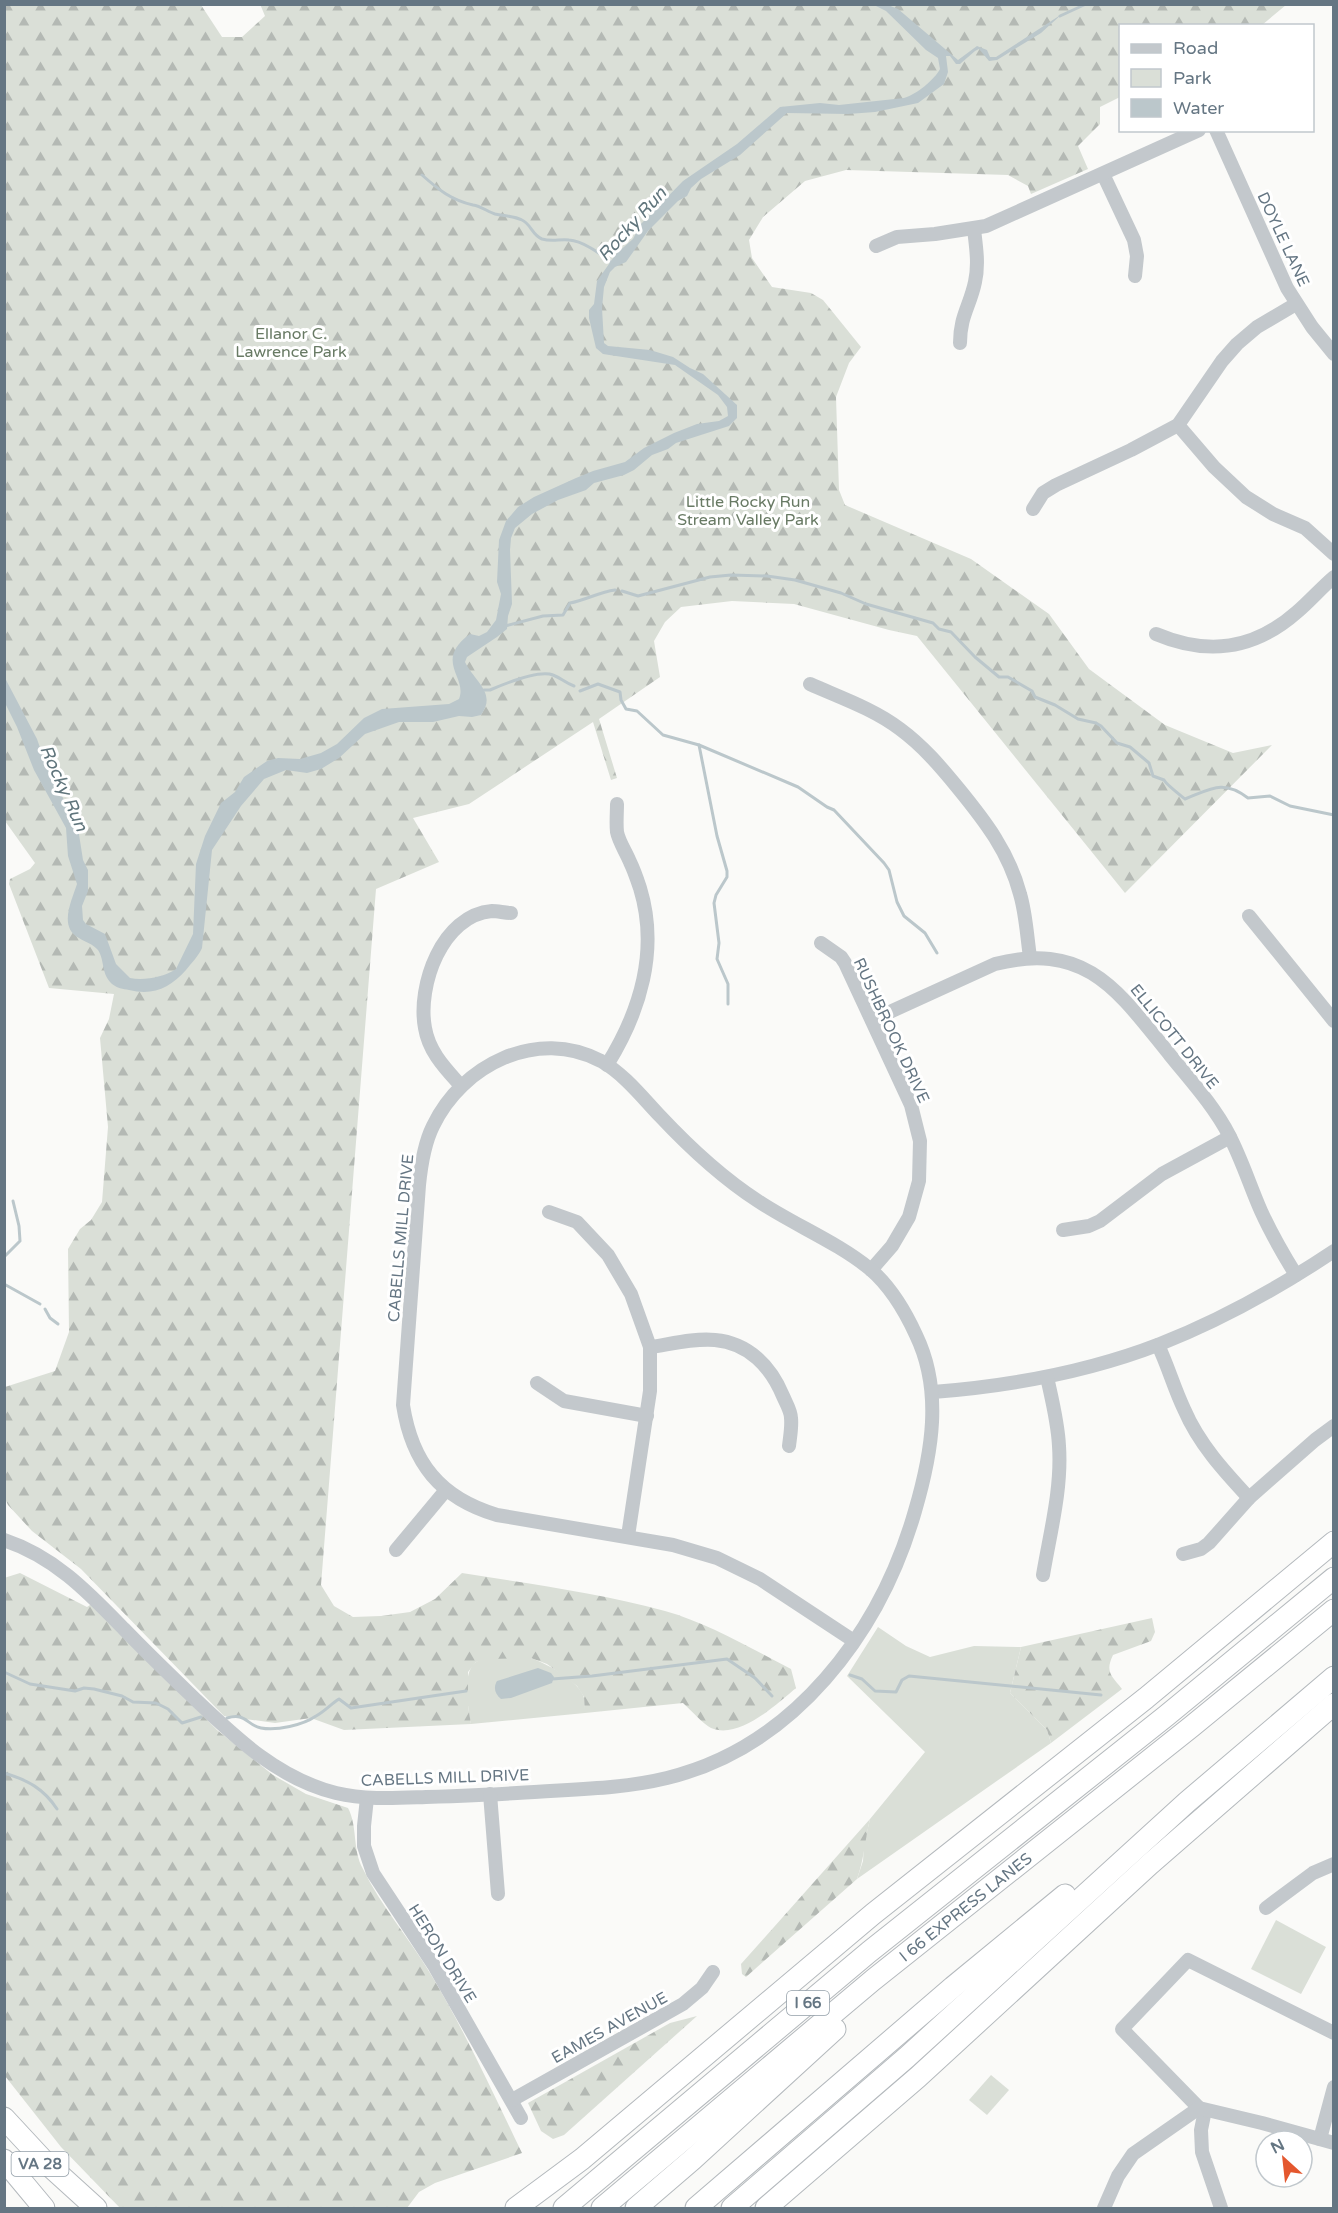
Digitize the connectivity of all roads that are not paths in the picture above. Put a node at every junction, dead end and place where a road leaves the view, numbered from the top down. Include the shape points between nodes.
1 (1195, 132) edge
2 (1217, 132) edge
3 (1103, 174) junction
4 (974, 229) junction
5 (876, 246) dead end
6 (1135, 276) dead end
7 (1296, 304) junction
8 (960, 343) dead end
9 (1334, 354) edge
10 (1178, 425) junction
11 (1033, 508) dead end
12 (1334, 554) edge
13 (1334, 577) edge
14 (1156, 634) dead end
15 (810, 684) dead end
16 (617, 804) dead end
17 (511, 914) dead end
18 (1249, 916) dead end
19 (821, 943) dead end
20 (1030, 957) junction
21 (872, 1020) junction
22 (1334, 1021) edge
23 (607, 1065) junction
24 (461, 1086) junction
25 (1230, 1137) junction
26 (549, 1212) dead end
27 (1063, 1230) dead end
28 (1334, 1251) edge
29 (871, 1270) junction
30 (1296, 1275) junction
31 (1158, 1345) junction
32 (650, 1347) junction
33 (1047, 1377) junction
34 (537, 1383) dead end
35 (933, 1392) junction
36 (647, 1416) junction
37 (1334, 1426) edge
38 (789, 1446) dead end
39 (446, 1490) junction
40 (1250, 1498) junction
41 (628, 1536) junction
42 (4, 1540) edge
43 (1334, 1542) edge
44 (396, 1550) dead end
45 (1183, 1554) dead end
46 (1043, 1575) dead end
47 (1334, 1577) edge
48 (1334, 1610) edge
49 (854, 1641) junction
50 (1334, 1677) edge
51 (1334, 1704) edge
52 (490, 1794) junction
53 (367, 1798) junction
54 (1187, 1802) junction
55 (1055, 1804) junction
56 (1334, 1864) edge
57 (990, 1886) junction
58 (498, 1894) dead end
59 (1266, 1908) dead end
60 (713, 1972) dead end
61 (1334, 2033) edge
62 (1334, 2087) edge
63 (893, 2099) junction
64 (512, 2100) junction
65 (1202, 2109) junction
66 (521, 2118) dead end
67 (4, 2119) edge
68 (1327, 2141) edge
69 (597, 2146) junction
70 (4, 2160) edge
71 (4, 2170) edge
72 (32, 2208) edge
73 (44, 2208) edge
74 (75, 2208) edge
75 (96, 2208) edge
76 (499, 2208) edge
77 (516, 2208) edge
78 (564, 2208) edge
79 (586, 2208) edge
80 (602, 2208) edge
81 (636, 2208) edge
82 (696, 2208) edge
83 (732, 2208) edge
84 (766, 2208) edge
85 (786, 2208) edge
86 (1104, 2208) edge
87 (1221, 2208) edge

1 - 3 street
2 - 7 street, DOYLE LANE
3 - 4 street
3 - 6 street via 1134,240
4 - 5 street via 897,237
4 - 8 street via 977,271 960,324
7 - 9 street, DOYLE LANE
7 - 10 street via 1237,344
10 - 11 street via 1056,485 1043,493
10 - 12 street via 1246,497 1305,528
13 - 14 street via 1297,613 1257,638 1215,648 1175,642
15 - 20 street via 899,728 935,760 982,818 1012,869 1023,906
16 - 23 street via 617,831 641,891 647,950 636,1010
17 - 24 street via 491,911 474,916 457,928 443,944 426,982 423,1013 429,1043
18 - 22 street
19 - 21 street, RUSHBROOK DRIVE via 845,963
20 - 21 street, ELLICOTT DRIVE via 995,964
20 - 25 street, ELLICOTT DRIVE via 1080,967 1112,986 1218,1115
21 - 29 street, RUSHBROOK DRIVE via 911,1105 921,1161 909,1217 892,1246
23 - 24 street, CABELLS MILL DRIVE via 576,1052 534,1049 484,1067
23 - 29 street, CABELLS MILL DRIVE via 732,1183
24 - 39 street, CABELLS MILL DRIVE via 433,1126 423,1158 403,1405 411,1438 424,1464
25 - 27 street via 1162,1174 1100,1221
25 - 30 street, ELLICOTT DRIVE via 1269,1229
26 - 32 street via 578,1222 608,1255 631,1294
28 - 30 street
29 - 35 street, CABELLS MILL DRIVE via 898,1302 915,1333
30 - 31 street
31 - 33 street
31 - 40 street via 1199,1437
32 - 36 street
32 - 38 street via 714,1340 751,1352 774,1377 789,1410
33 - 35 street
33 - 46 street via 1060,1461
34 - 36 street via 564,1401
35 - 49 street, CABELLS MILL DRIVE via 929,1455 912,1525 884,1590
36 - 41 street
37 - 40 street
39 - 41 street, CABELLS MILL DRIVE via 497,1515
39 - 44 street
40 - 45 street via 1209,1543
41 - 49 street, CABELLS MILL DRIVE via 696,1551 738,1567
42 - 53 street, CABELLS MILL DRIVE via 41,1556 71,1576 232,1734 264,1759 313,1786
43 - 69 highway via 1146,1698 873,1914
47 - 55 highway, I 66
48 - 57 highway, I 66 EXPRESS LANES
49 - 52 street, CABELLS MILL DRIVE via 796,1711 717,1761 643,1783
50 - 54 highway
51 - 63 highway via 1165,1851
52 - 53 street, CABELLS MILL DRIVE
52 - 58 street
53 - 64 street, HERON DRIVE via 364,1846 373,1873 420,1943
54 - 82 highway via 1029,1923
54 - 83 highway via 907,2057
55 - 78 highway, I 66 via 860,1960
55 - 79 highway via 977,1881
56 - 59 street via 1312,1873
57 - 80 highway, I 66 EXPRESS LANES
57 - 81 highway
60 - 64 street, EAMES AVENUE via 683,2004
61 - 65 street via 1188,1960 1122,2029
62 - 68 street
63 - 84 highway
63 - 85 highway
64 - 66 street, HERON DRIVE
65 - 68 street
65 - 86 street via 1133,2154
65 - 87 street via 1202,2152
67 - 74 highway, VA 28
67 - 75 highway
69 - 76 highway
69 - 77 highway
70 - 73 highway
71 - 72 highway

